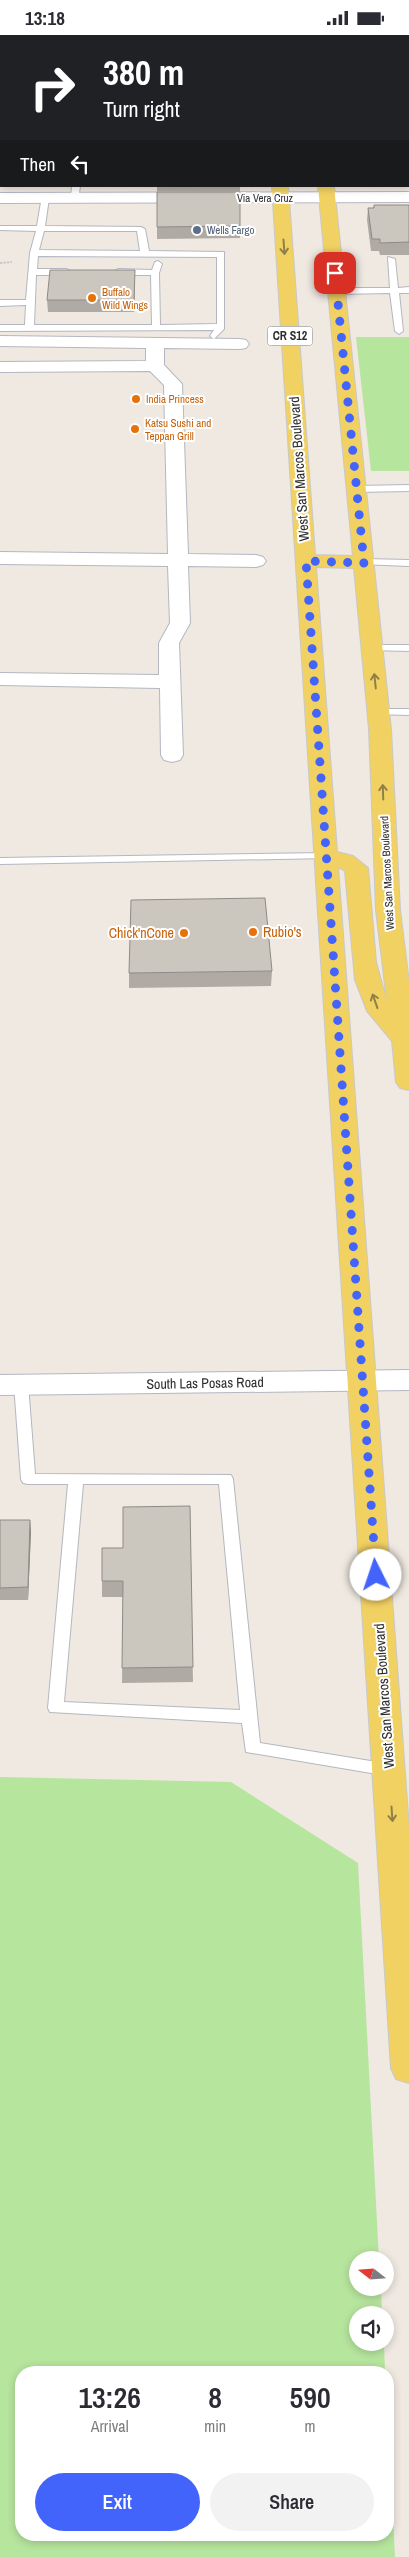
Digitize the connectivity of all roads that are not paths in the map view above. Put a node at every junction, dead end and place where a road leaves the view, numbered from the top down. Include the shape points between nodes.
1 (76, 192) edge
2 (280, 192) edge
3 (327, 192) edge
4 (409, 197) edge
5 (0, 198) edge
6 (45, 198) junction
7 (41, 228) junction
8 (0, 229) edge
9 (34, 253) junction
10 (145, 253) junction
11 (162, 253) junction
12 (391, 259) edge
13 (32, 272) junction
14 (79, 272) edge
15 (108, 272) edge
16 (155, 273) junction
17 (396, 290) junction
18 (409, 290) edge
19 (337, 291) junction
20 (30, 302) junction
21 (0, 303) edge
22 (221, 327) junction
23 (0, 328) edge
24 (29, 328) junction
25 (399, 331) dead end
26 (156, 335) junction
27 (214, 336) dead end
28 (0, 341) edge
29 (240, 344) dead end
30 (155, 366) junction
31 (0, 367) edge
32 (409, 488) edge
33 (357, 489) junction
34 (0, 558) edge
35 (178, 560) junction
36 (256, 561) dead end
37 (306, 561) junction
38 (364, 563) junction
39 (409, 563) edge
40 (409, 648) edge
41 (372, 649) junction
42 (0, 679) edge
43 (170, 682) junction
44 (378, 712) junction
45 (409, 712) edge
46 (172, 755) dead end
47 (326, 856) junction
48 (0, 861) edge
49 (404, 1040) junction
50 (409, 1082) edge
51 (409, 1380) edge
52 (362, 1381) junction
53 (11, 1384) edge
54 (76, 1479) junction
55 (249, 1717) junction
56 (389, 1771) junction
57 (409, 2068) edge

1 - 2 street, Via Vera Cruz
1 - 6 street, Via Vera Cruz
2 - 3 street, Via Vera Cruz
2 -> 37 main road, West San Marcos Boulevard / CR S12
3 - 4 street, Via Vera Cruz
3 - 19 main road, West San Marcos Boulevard
5 - 6 street, Via Vera Cruz
6 - 7 lane
7 - 8 lane
7 - 9 lane
7 - 10 lane via 141,229
9 - 10 lane
9 - 13 lane
10 - 11 lane
11 - 16 lane
11 - 22 lane via 221,254
12 - 17 lane
13 - 14 lane
13 - 20 lane
15 - 16 lane
16 - 26 lane
17 - 18 lane
17 - 19 lane
17 - 25 lane
19 - 33 main road, West San Marcos Boulevard
20 - 21 lane
20 - 24 lane
22 - 26 lane
22 - 27 lane
23 - 24 lane
24 - 26 lane
26 - 28 street
26 - 29 street
26 - 30 street
30 - 31 street
30 - 35 street via 173,384
32 - 33 lane
33 - 38 main road, West San Marcos Boulevard
34 - 35 street
35 - 36 street
35 - 43 street via 180,623 169,643
37 - 38 main road
37 - 47 main road, West San Marcos Boulevard / CR S12
38 - 39 lane
38 - 41 main road, West San Marcos Boulevard
40 - 41 lane
44 -> 41 main road, West San Marcos Boulevard
42 - 43 street
43 - 46 street
44 - 45 lane
49 -> 44 main road, West San Marcos Boulevard via 388,910
47 - 48 lane
49 -> 47 main road via 378,1010 366,976 356,868
47 - 52 main road, West San Marcos Boulevard / CR S12
49 - 50 main road, West San Marcos Boulevard
51 - 52 street, South Las Posas Road
52 - 53 street, South Las Posas Road
52 - 56 main road, West San Marcos Boulevard / CR S12
53 - 54 lane via 28,1479
54 - 55 lane via 226,1479
54 - 55 lane via 56,1708
55 - 56 lane via 252,1748
56 -> 57 main road, West San Marcos Boulevard / CR S12

